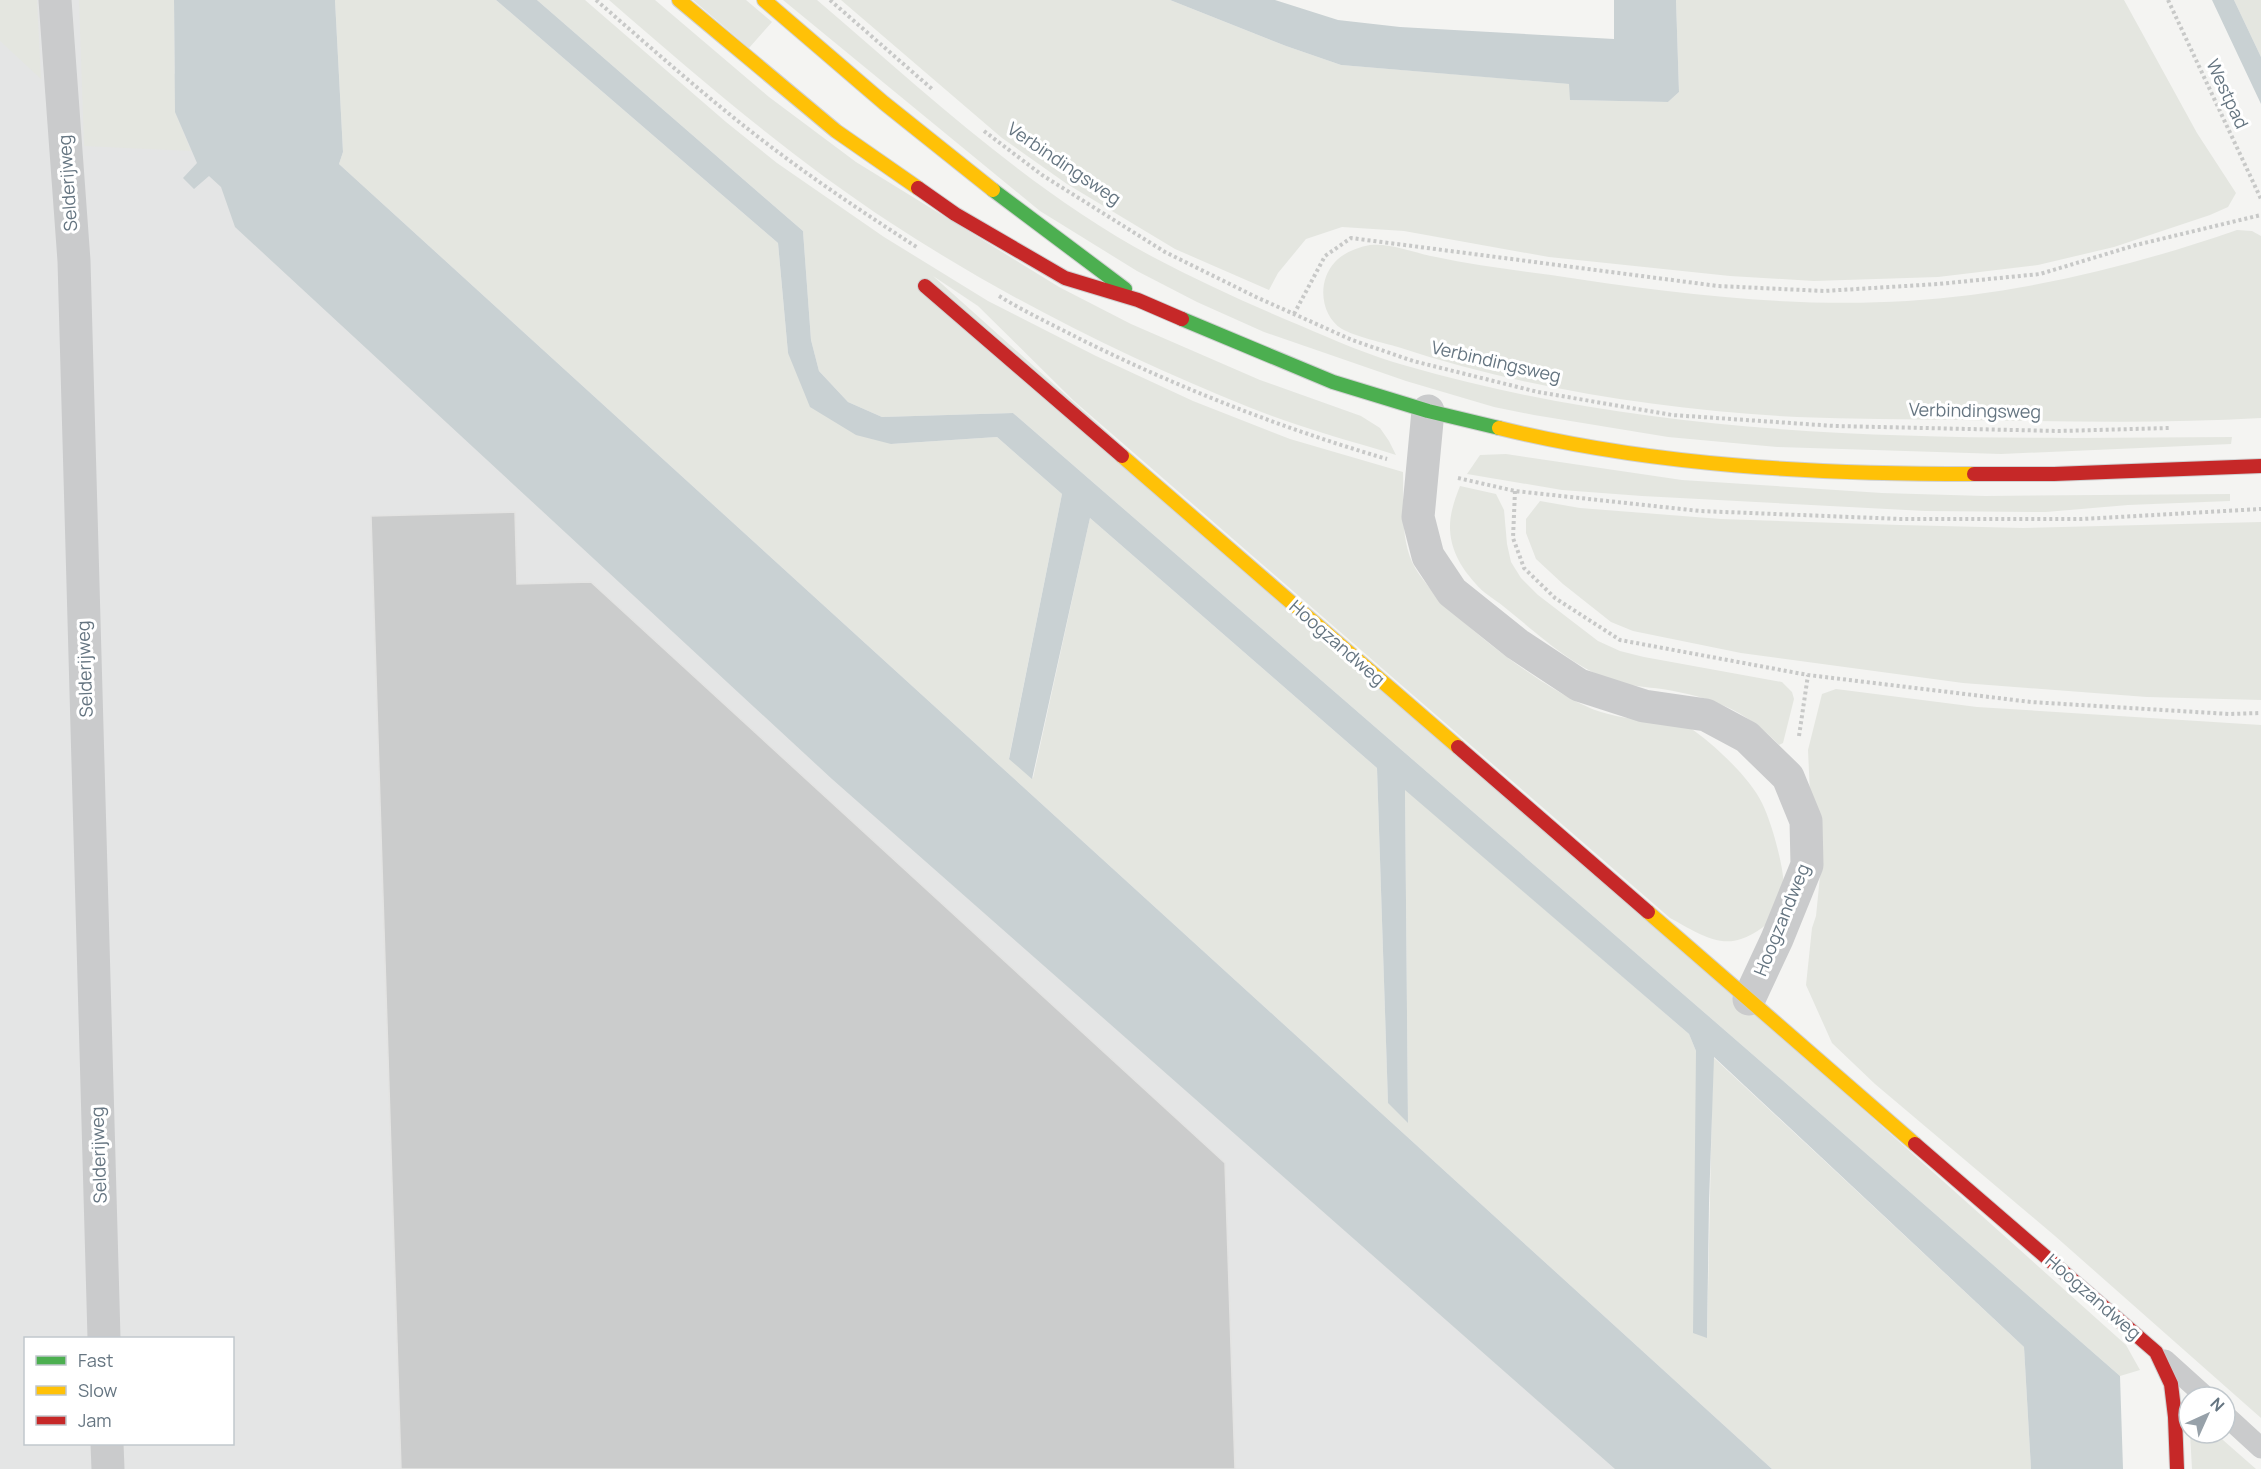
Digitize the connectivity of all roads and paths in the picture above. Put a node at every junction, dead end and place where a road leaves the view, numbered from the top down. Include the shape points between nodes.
1 (55, 0) edge
2 (679, 0) edge
3 (764, 0) edge
4 (830, 0) edge
5 (2168, 0) edge
6 (934, 91) dead end
7 (978, 127) dead end
8 (2261, 199) edge
9 (2261, 215) edge
10 (925, 286) dead end
11 (1138, 300) junction
12 (1294, 314) junction
13 (1213, 399) dead end
14 (1428, 411) junction
15 (2178, 428) dead end
16 (2261, 466) edge
17 (1421, 469) junction
18 (1808, 675) junction
19 (2261, 713) edge
20 (1788, 777) junction
21 (1749, 999) junction
22 (104, 1337) edge
23 (2156, 1352) junction
24 (2193, 1385) edge
25 (2237, 1426) edge
26 (107, 1445) edge
27 (2261, 1448) edge
28 (108, 1469) edge
29 (2176, 1469) edge

1 - 22 street, Selderijweg via 74,261
2 - 11 street via 836,131 955,214 1065,278
3 - 11 street via 901,118
4 - 6 path
5 - 8 path, Westpad
7 - 12 path, Verbindingsweg via 1042,175 1165,252
9 - 12 path via 2136,245 2040,274 1824,291 1718,286 1351,238 1325,256
10 - 21 street, Hoogzandweg
11 - 14 street via 1333,382
12 - 15 path, Verbindingsweg via 1413,361 1538,392 1672,415 1835,426 2059,431
13 - 17 path via 1311,436
14 - 16 street via 1531,436 1746,466 1913,474 2054,474
14 - 17 street, Hoogzandweg
17 - 18 path via 1515,491 1513,538 1524,568 1556,598 1620,640
17 - 20 street, Hoogzandweg via 1418,517 1428,556 1452,592 1517,644 1579,685 1644,706 1706,715 1747,737
18 - 19 path via 2031,702
18 - 20 path
20 - 21 street, Hoogzandweg via 1806,821 1807,865
21 - 23 street, Hoogzandweg
23 - 24 lane
23 - 29 street, Hoogzandweg via 2171,1384
25 - 27 lane
26 - 28 street

